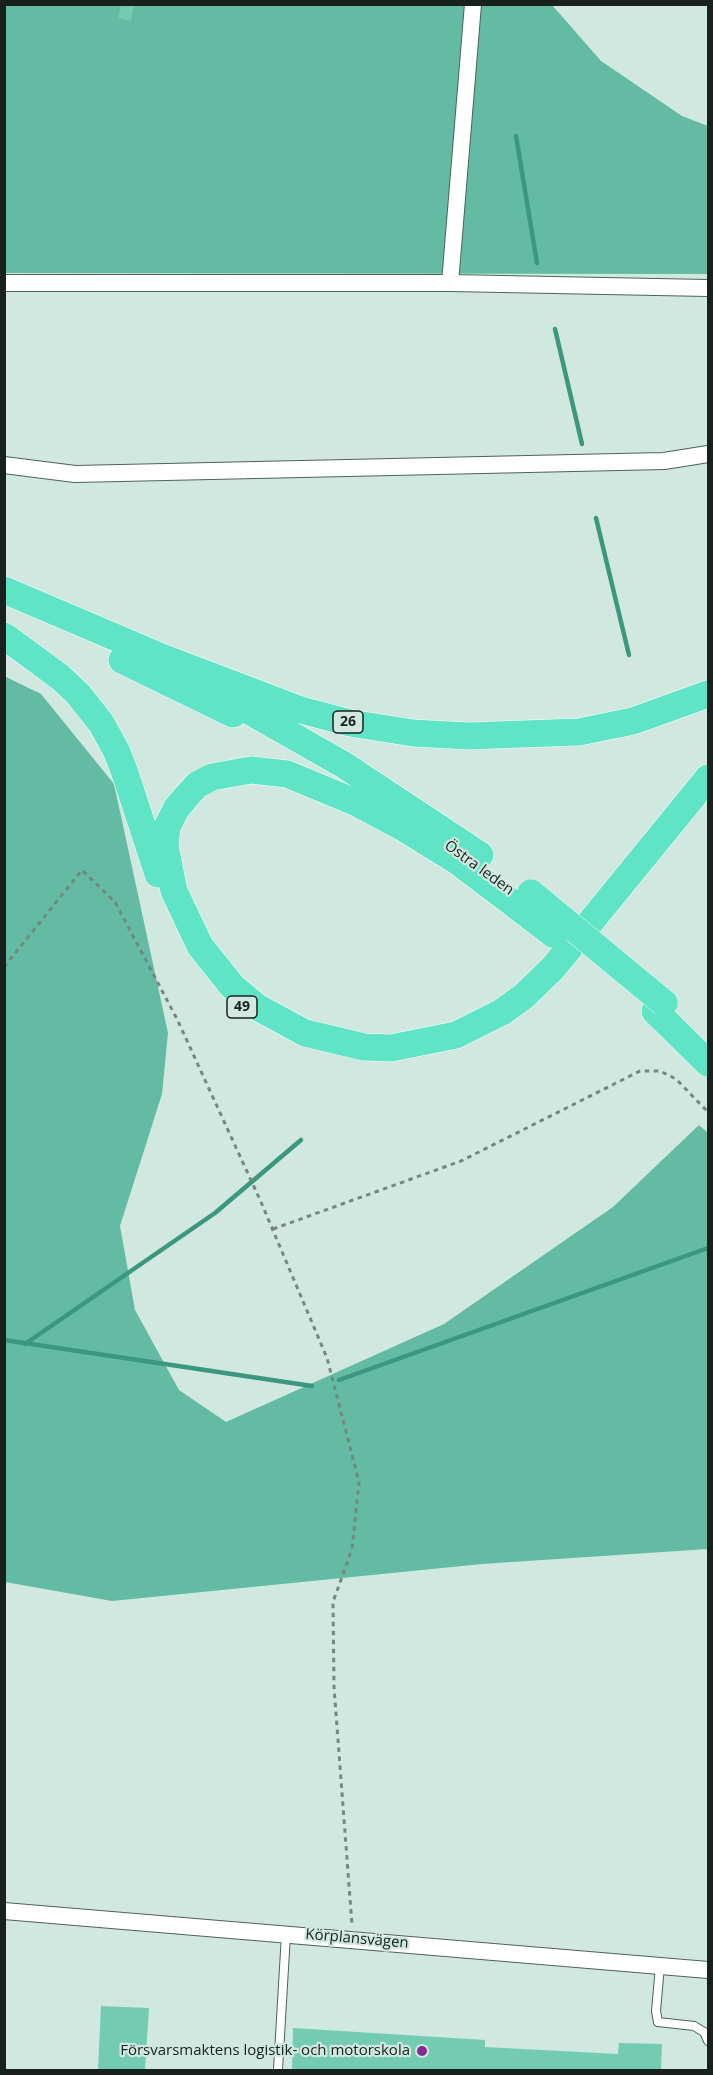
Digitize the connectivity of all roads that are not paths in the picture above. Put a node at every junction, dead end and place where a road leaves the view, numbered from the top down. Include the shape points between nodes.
1 (473, 4) edge
2 (4, 283) edge
3 (450, 283) junction
4 (708, 288) edge
5 (708, 454) edge
6 (4, 465) edge
7 (4, 590) edge
8 (4, 599) edge
9 (4, 609) edge
10 (4, 636) edge
11 (708, 694) edge
12 (708, 778) edge
13 (708, 792) edge
14 (525, 901) junction
15 (659, 1007) junction
16 (708, 1043) edge
17 (708, 1063) edge
18 (4, 1911) edge
19 (286, 1934) junction
20 (660, 1966) junction
21 (708, 1970) edge
22 (708, 2041) edge
23 (278, 2070) edge

1 - 3 street
2 - 3 street
3 - 4 street
5 - 6 street via 664,461 75,474
7 - 11 highway, 26 via 159,656 301,710 413,733 468,736 579,732 633,721
8 - 14 highway, 26 via 158,665 274,725 401,801
9 - 14 highway, Östra leden / 26 via 130,663 240,718 434,836
10 - 13 highway, 49 via 60,677 101,723 125,773 176,922 204,969 244,1009 269,1026 331,1051 396,1056 438,1050 503,1022 532,1002 563,971
12 - 14 highway, 49 via 554,968 524,996 456,1035 391,1048 364,1047 305,1033 257,1007 232,986 200,946 174,891 165,846 167,827 186,797 212,777 251,770 287,774 402,827
14 - 15 highway, 26, bridge
15 - 16 highway, 26
15 - 17 highway, 26
18 - 19 street, Körplansvägen
19 - 20 street, Körplansvägen via 353,1938 520,1960
19 - 23 lane
20 - 21 street, Körplansvägen
20 - 22 lane via 658,2022 694,2026 704,2032

